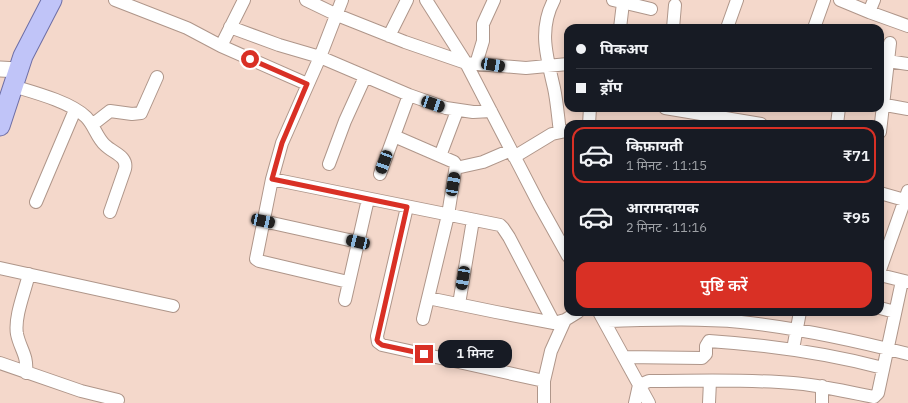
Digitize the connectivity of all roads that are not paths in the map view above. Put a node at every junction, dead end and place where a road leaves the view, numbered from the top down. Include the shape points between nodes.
1 (43, 0) edge
2 (52, 0) edge
3 (115, 0) edge
4 (244, 0) edge
5 (306, 0) edge
6 (342, 0) edge
7 (407, 0) edge
8 (426, 0) edge
9 (494, 0) edge
10 (554, 0) edge
11 (737, 0) edge
12 (824, 0) edge
13 (840, 0) edge
14 (874, 0) edge
15 (618, 2) edge
16 (675, 5) dead end
17 (651, 9) dead end
18 (869, 12) junction
19 (337, 15) junction
20 (620, 24) edge
21 (673, 24) edge
22 (728, 24) edge
23 (815, 24) edge
24 (908, 26) edge
25 (230, 27) junction
26 (389, 36) junction
27 (890, 44) dead end
28 (221, 46) junction
29 (320, 57) junction
30 (884, 61) edge
31 (471, 63) junction
32 (908, 64) edge
33 (564, 65) edge
34 (548, 67) junction
35 (11, 73) edge
36 (157, 77) dead end
37 (365, 77) junction
38 (307, 84) junction
39 (409, 95) junction
40 (884, 104) edge
41 (0, 105) edge
42 (908, 109) edge
43 (75, 110) junction
44 (457, 111) junction
45 (491, 111) junction
46 (683, 112) edge
47 (718, 120) edge
48 (0, 126) edge
49 (92, 126) junction
50 (564, 131) edge
51 (394, 136) junction
52 (513, 153) junction
53 (440, 156) junction
54 (329, 164) dead end
55 (456, 168) junction
56 (380, 174) dead end
57 (272, 179) junction
58 (884, 194) edge
59 (907, 198) edge
60 (368, 199) junction
61 (36, 202) dead end
62 (407, 207) junction
63 (110, 212) dead end
64 (448, 215) junction
65 (473, 220) junction
66 (263, 221) junction
67 (563, 238) edge
68 (358, 242) junction
69 (884, 259) edge
70 (0, 268) edge
71 (29, 274) junction
72 (884, 276) edge
73 (905, 281) edge
74 (348, 282) junction
75 (428, 298) junction
76 (345, 300) dead end
77 (459, 304) junction
78 (173, 306) dead end
79 (884, 309) edge
80 (895, 312) junction
81 (570, 316) edge
82 (601, 316) edge
83 (696, 316) edge
84 (799, 316) edge
85 (424, 319) dead end
86 (560, 321) junction
87 (797, 329) junction
88 (887, 348) junction
89 (793, 349) junction
90 (908, 354) edge
91 (624, 357) junction
92 (0, 363) edge
93 (883, 368) junction
94 (26, 372) junction
95 (544, 381) junction
96 (710, 381) junction
97 (639, 385) junction
98 (822, 386) junction
99 (118, 400) dead end
100 (870, 400) edge
101 (544, 403) edge
102 (635, 403) edge
103 (649, 403) edge
104 (708, 403) edge
105 (822, 403) edge

1 - 35 main road
2 - 35 main road via 23,56
3 - 28 street via 187,28
4 - 25 street
5 - 19 street
6 - 19 street
7 - 26 street
8 - 31 street
9 - 31 street via 483,24 483,41
10 - 34 street via 545,30
11 - 22 street
12 - 23 street
13 - 18 street
14 - 18 street
15 - 17 street
15 - 20 street
16 - 21 street
18 - 24 street
19 - 26 street
19 - 29 street
25 - 28 street
25 - 29 street
26 - 31 street via 440,55
27 - 30 street
28 - 38 street
29 - 37 street
29 - 38 street
30 - 32 street
31 - 34 street via 526,68
31 - 45 street
33 - 34 street
34 - 50 street
35 - 41 main road
35 - 43 street
35 - 48 main road
36 - 49 street via 141,113 110,111
37 - 39 street
37 - 54 street
38 - 57 street via 282,143
39 - 44 street
39 - 51 street
40 - 42 street
43 - 49 street via 86,117
43 - 61 street
44 - 45 street
44 - 53 street
45 - 52 street
46 - 47 street
49 - 63 street via 104,145 125,160 126,164
50 - 52 street
51 - 53 street
51 - 56 street
52 - 55 street
52 - 67 street
53 - 55 street via 454,162
55 - 64 street
57 - 60 street
57 - 66 street
58 - 59 street
59 - 69 street
60 - 62 street
60 - 68 street
62 - 64 street
62 - 95 street via 377,336 378,342 382,345
64 - 65 street
64 - 75 street
65 - 77 street
65 - 86 street via 496,224 503,228
66 - 68 street
66 - 74 street via 256,259
68 - 74 street
70 - 71 street
71 - 78 street
71 - 94 street via 17,321 17,333 27,363
72 - 73 street
73 - 80 street
74 - 76 street
75 - 77 street
75 - 85 street
77 - 86 street
79 - 80 street
80 - 88 street
81 - 86 street
82 - 83 street
82 - 91 street
83 - 87 street
84 - 87 street
86 - 95 street
87 - 88 street
87 - 89 street
88 - 90 street
88 - 93 street
89 - 91 street via 709,341 706,354 702,358
89 - 93 street
91 - 97 street
92 - 94 street
93 - 100 street via 878,393
94 - 99 street
95 - 101 street
96 - 97 street via 649,381
96 - 98 street
96 - 104 street
97 - 102 street
97 - 103 street
98 - 100 street
98 - 105 street

